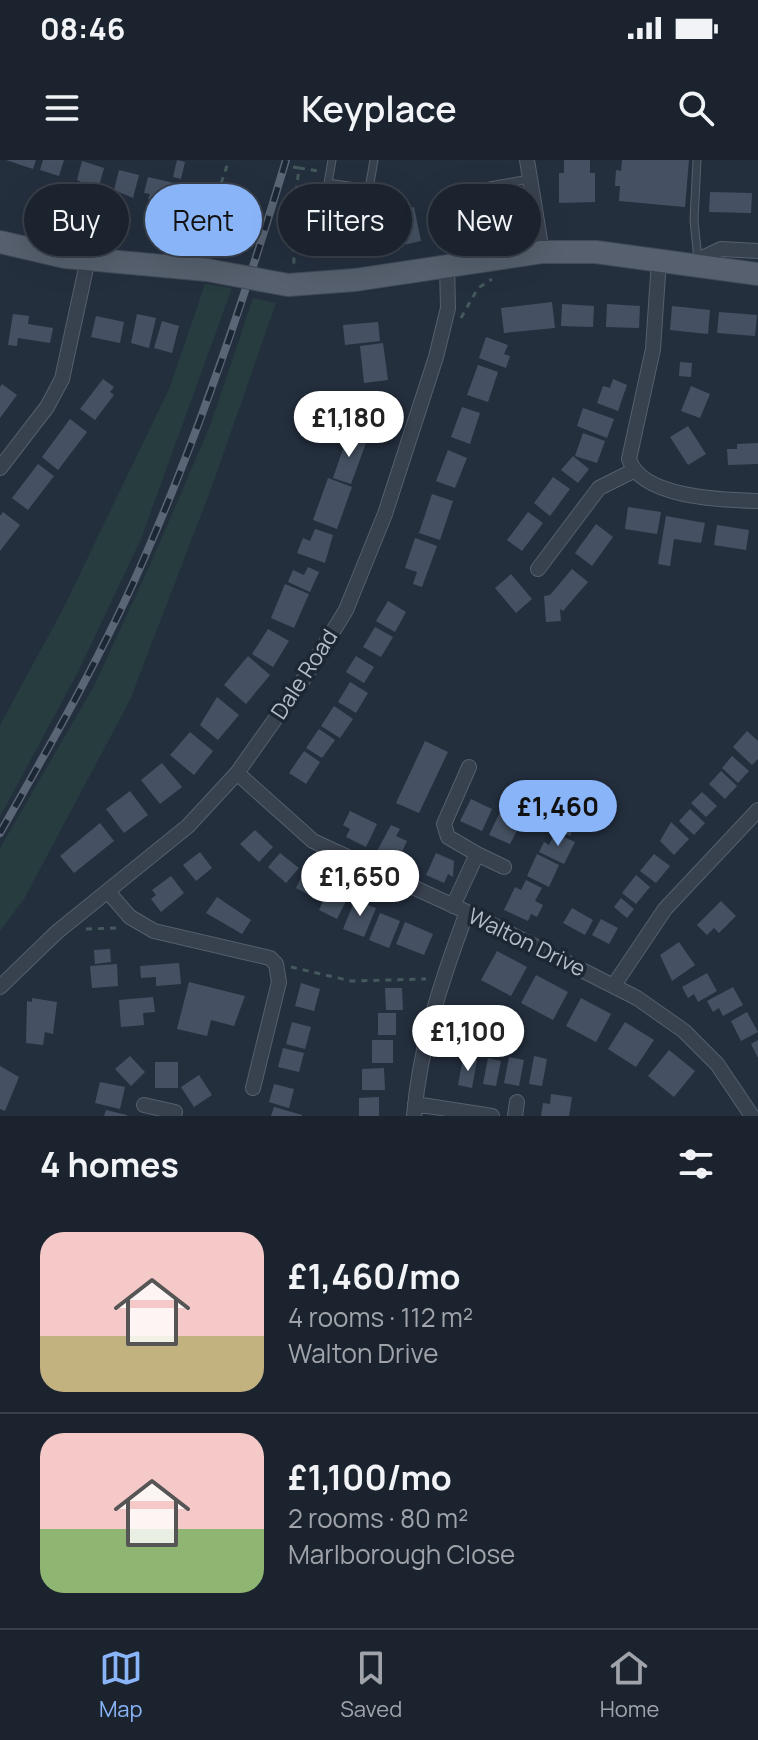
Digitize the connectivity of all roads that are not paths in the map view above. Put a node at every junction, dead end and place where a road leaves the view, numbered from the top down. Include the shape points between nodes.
1 (332, 160) edge
2 (374, 160) edge
3 (527, 160) edge
4 (697, 160) edge
5 (531, 178) junction
6 (500, 184) edge
7 (0, 242) edge
8 (758, 251) edge
9 (542, 252) junction
10 (88, 259) junction
11 (659, 260) junction
12 (693, 262) junction
13 (447, 265) junction
14 (758, 274) edge
15 (0, 468) edge
16 (633, 471) junction
17 (758, 501) edge
18 (538, 569) dead end
19 (469, 767) dead end
20 (237, 773) junction
21 (758, 810) edge
22 (477, 854) junction
23 (504, 867) dead end
24 (109, 893) junction
25 (460, 909) junction
26 (614, 985) junction
27 (0, 987) edge
28 (242, 1062) dead end
29 (259, 1066) junction
30 (253, 1088) dead end
31 (153, 1110) edge
32 (414, 1110) edge
33 (175, 1112) dead end
34 (492, 1116) edge
35 (752, 1116) edge

1 - 2 lane via 328,183 369,189
3 - 5 street
4 - 12 lane
5 - 6 lane
5 - 9 street
7 - 10 main road
8 - 12 street via 721,249
9 - 11 main road
9 - 13 main road
10 - 13 main road, bridge via 199,269 291,285
10 - 15 street via 62,379
11 - 12 main road
11 - 16 street via 653,349 629,459
12 - 14 main road
13 - 20 street, Dale Road via 446,315 385,514 346,610
16 - 17 street via 653,486
16 - 18 street via 599,488
19 - 22 street via 444,830 453,842
20 - 24 street, Dale Road via 188,826
20 - 25 street, Walton Drive via 313,841
21 - 26 street via 665,909
22 - 23 street
22 - 25 street
24 - 27 street, Dale Road via 57,932
24 - 29 street via 130,917 154,931 270,958 276,964 279,982
25 - 26 street, Walton Drive
25 - 32 street via 422,1050
26 - 35 street, Walton Drive via 684,1031 717,1064
28 - 29 street
29 - 30 street
31 - 33 street
32 - 34 street

